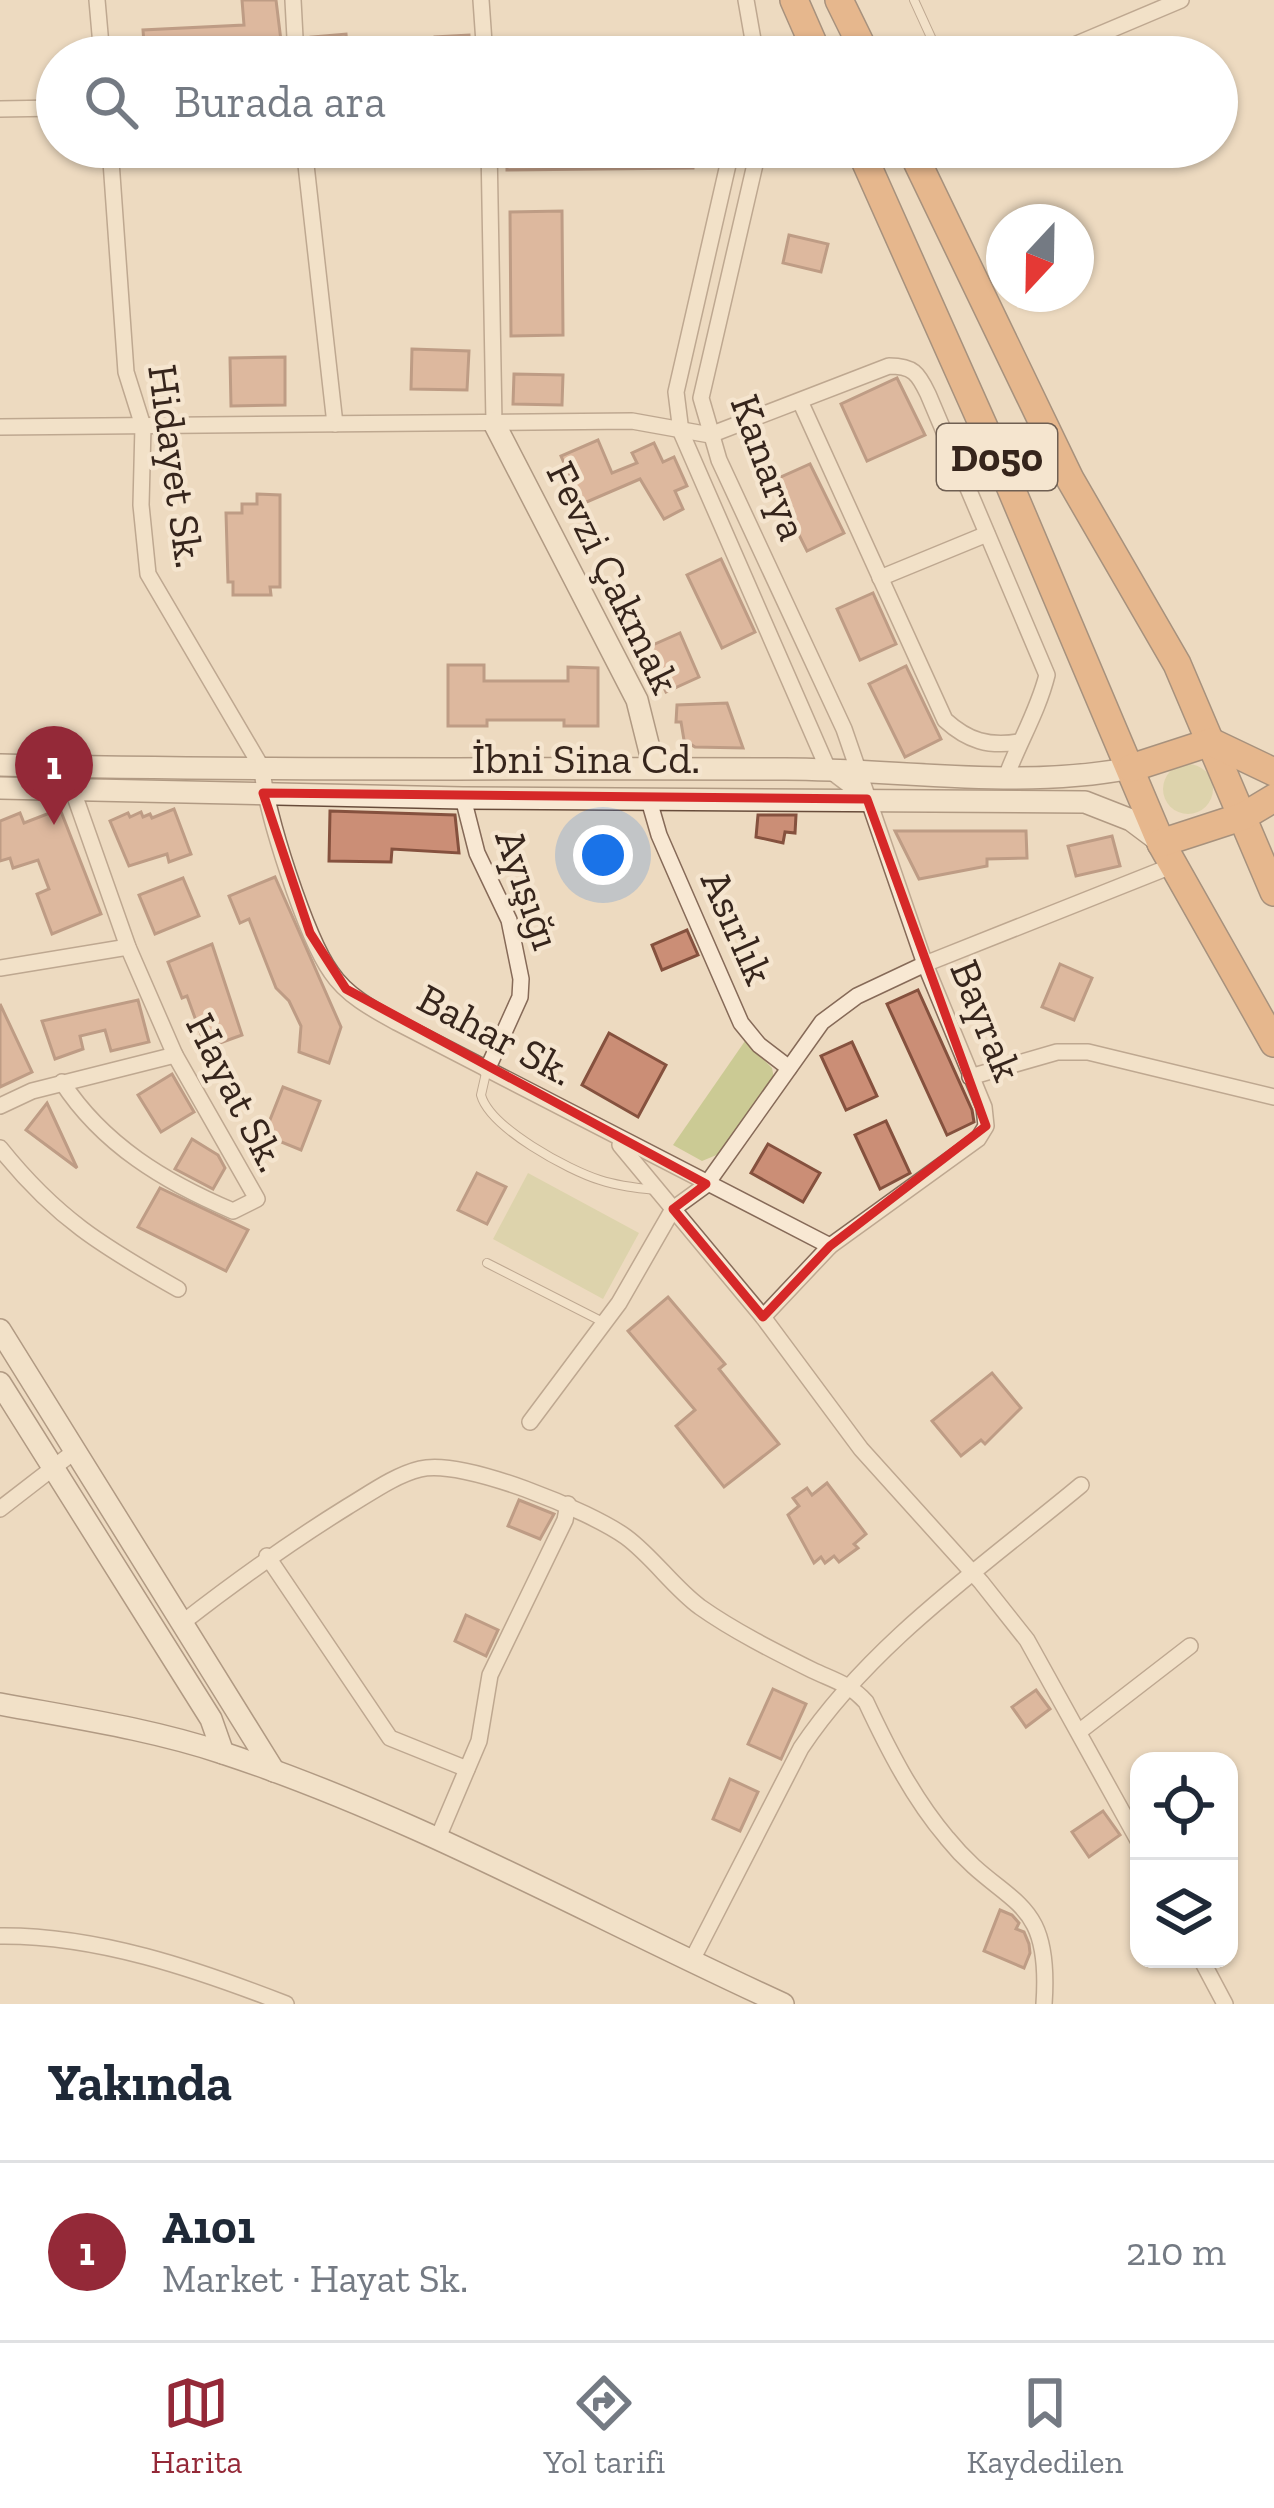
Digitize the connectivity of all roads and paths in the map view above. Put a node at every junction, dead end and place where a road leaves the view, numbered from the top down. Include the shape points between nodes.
1 (97, 0) edge
2 (293, 0) edge
3 (482, 0) edge
4 (746, 0) edge
5 (794, 0) edge
6 (839, 0) edge
7 (914, 0) edge
8 (1181, 0) edge
9 (100, 36) edge
10 (295, 36) edge
11 (484, 36) edge
12 (752, 36) edge
13 (810, 36) edge
14 (857, 36) edge
15 (930, 36) edge
16 (1096, 36) edge
17 (36, 109) edge
18 (0, 110) edge
19 (111, 168) edge
20 (306, 168) edge
21 (488, 168) edge
22 (727, 168) edge
23 (754, 168) edge
24 (868, 168) edge
25 (920, 168) edge
26 (800, 401) junction
27 (494, 423) junction
28 (335, 424) junction
29 (143, 426) junction
30 (0, 427) edge
31 (681, 432) junction
32 (710, 435) junction
33 (988, 534) junction
34 (880, 578) junction
35 (1019, 742) junction
36 (1211, 742) junction
37 (0, 765) edge
38 (262, 768) junction
39 (654, 768) junction
40 (1131, 768) junction
41 (828, 769) junction
42 (857, 769) junction
43 (1274, 772) edge
44 (1006, 778) junction
45 (0, 788) edge
46 (73, 791) junction
47 (263, 793) junction
48 (649, 797) junction
49 (463, 798) junction
50 (867, 799) junction
51 (1274, 799) edge
52 (1244, 816) junction
53 (1168, 854) junction
54 (1274, 892) edge
55 (128, 947) junction
56 (925, 964) junction
57 (0, 968) edge
58 (1274, 1043) edge
59 (175, 1055) junction
60 (790, 1068) junction
61 (488, 1070) junction
62 (970, 1077) junction
63 (62, 1082) junction
64 (1274, 1096) edge
65 (0, 1106) edge
66 (614, 1138) junction
67 (0, 1148) edge
68 (706, 1184) junction
69 (658, 1190) junction
70 (673, 1209) junction
71 (830, 1246) junction
72 (488, 1263) dead end
73 (178, 1289) dead end
74 (763, 1317) junction
75 (604, 1323) junction
76 (0, 1330) edge
77 (0, 1383) edge
78 (530, 1422) dead end
79 (75, 1450) junction
80 (53, 1468) junction
81 (1081, 1485) dead end
82 (568, 1504) junction
83 (0, 1509) edge
84 (267, 1556) junction
85 (974, 1574) junction
86 (182, 1623) junction
87 (1190, 1646) dead end
88 (851, 1687) junction
89 (0, 1704) edge
90 (1080, 1731) junction
91 (223, 1753) junction
92 (467, 1769) junction
93 (274, 1771) junction
94 (1130, 1825) edge
95 (437, 1840) junction
96 (0, 1936) edge
97 (691, 1962) junction
98 (1206, 1968) edge
99 (286, 2004) edge
100 (783, 2004) edge
101 (1044, 2004) edge
102 (1225, 2004) edge

1 - 9 street
2 - 10 street
3 - 11 street
4 - 12 street
5 - 13 highway
6 - 14 highway
7 - 15 lane
8 - 16 street
17 - 18 street
19 - 29 street, Hidayet Sk. via 126,372
20 - 28 street
21 - 27 street
22 - 31 street via 676,392
23 - 32 street, Kanarya via 701,398
24 - 40 highway, D050
25 - 36 highway, D050 via 1070,479 1177,664
26 - 32 street
26 - 33 street via 889,366 918,374
26 - 34 street
27 - 28 street
27 - 31 street via 632,421
27 - 39 main road, Fevzi Çakmak via 637,700
28 - 29 street
29 - 30 street
29 - 38 street, Hidayet Sk. via 148,574
31 - 32 street
31 - 41 street
32 - 42 street, Kanarya
33 - 34 street
33 - 35 street via 1047,675
34 - 35 street via 945,720 980,742
35 - 44 street
36 - 40 highway
36 - 43 highway
36 - 52 highway, D050
37 - 38 main road, İbni Sina Cd.
38 - 39 main road, İbni Sina Cd.
38 - 47 street, Bahar Sk.
39 - 41 main road, İbni Sina Cd.
40 - 44 main road, İbni Sina Cd.
40 - 53 highway, D050
41 - 42 main road, İbni Sina Cd.
41 - 50 street
42 - 44 main road, İbni Sina Cd.
42 - 50 street, Kanarya
45 - 46 main road, İbni Sina Cd.
46 - 47 main road, İbni Sina Cd.
46 - 55 street, Hayat Sk.
47 - 49 main road, İbni Sina Cd.
47 - 61 street, Bahar Sk. via 332,974 370,1008
48 - 49 main road, İbni Sina Cd.
48 - 50 main road, İbni Sina Cd.
48 - 60 street, Asırlık via 741,1023
49 - 61 street, Ayışığı via 477,853 509,920 521,980
50 - 53 main road, İbni Sina Cd. via 1084,802 1131,820
50 - 56 street, Bayrak
51 - 52 highway
52 - 53 highway
52 - 54 highway, D050
53 - 56 street
53 - 58 highway, D050
55 - 57 street
55 - 59 street, Hayat Sk.
56 - 60 street via 836,1010
56 - 62 street, Bayrak
59 - 63 street
59 - 63 street, Hayat Sk. via 257,1199 232,1211 119,1147
60 - 68 street
61 - 66 street, Bahar Sk.
61 - 69 lane via 481,1095 496,1120 579,1172
62 - 64 street via 1057,1052 1088,1052
62 - 71 street, Bayrak via 984,1107 978,1139
63 - 65 street
66 - 68 street, Bahar Sk.
66 - 69 street
67 - 73 street via 91,1239
68 - 70 street
68 - 71 street, Bahar Sk.
69 - 70 street
70 - 74 street
70 - 75 street
71 - 74 street, Bayrak
72 - 75 lane
74 - 85 street via 861,1449
75 - 78 street
76 - 79 main road
77 - 80 main road
79 - 80 street
79 - 86 main road
80 - 83 street
80 - 91 main road via 211,1719
81 - 85 street
82 - 84 street via 470,1473 417,1469
82 - 88 street via 626,1537 695,1604
82 - 92 street via 490,1675
84 - 86 street
84 - 92 street via 390,1738
85 - 88 street
85 - 90 street via 1027,1640
86 - 93 main road
87 - 90 street
88 - 97 street via 801,1748
88 - 101 street via 934,1823 1031,1916 1043,1947
89 - 91 main road
90 - 94 street
91 - 93 main road
92 - 95 street
93 - 95 main road
95 - 97 main road
96 - 99 street via 116,1950
97 - 100 main road
98 - 102 street

